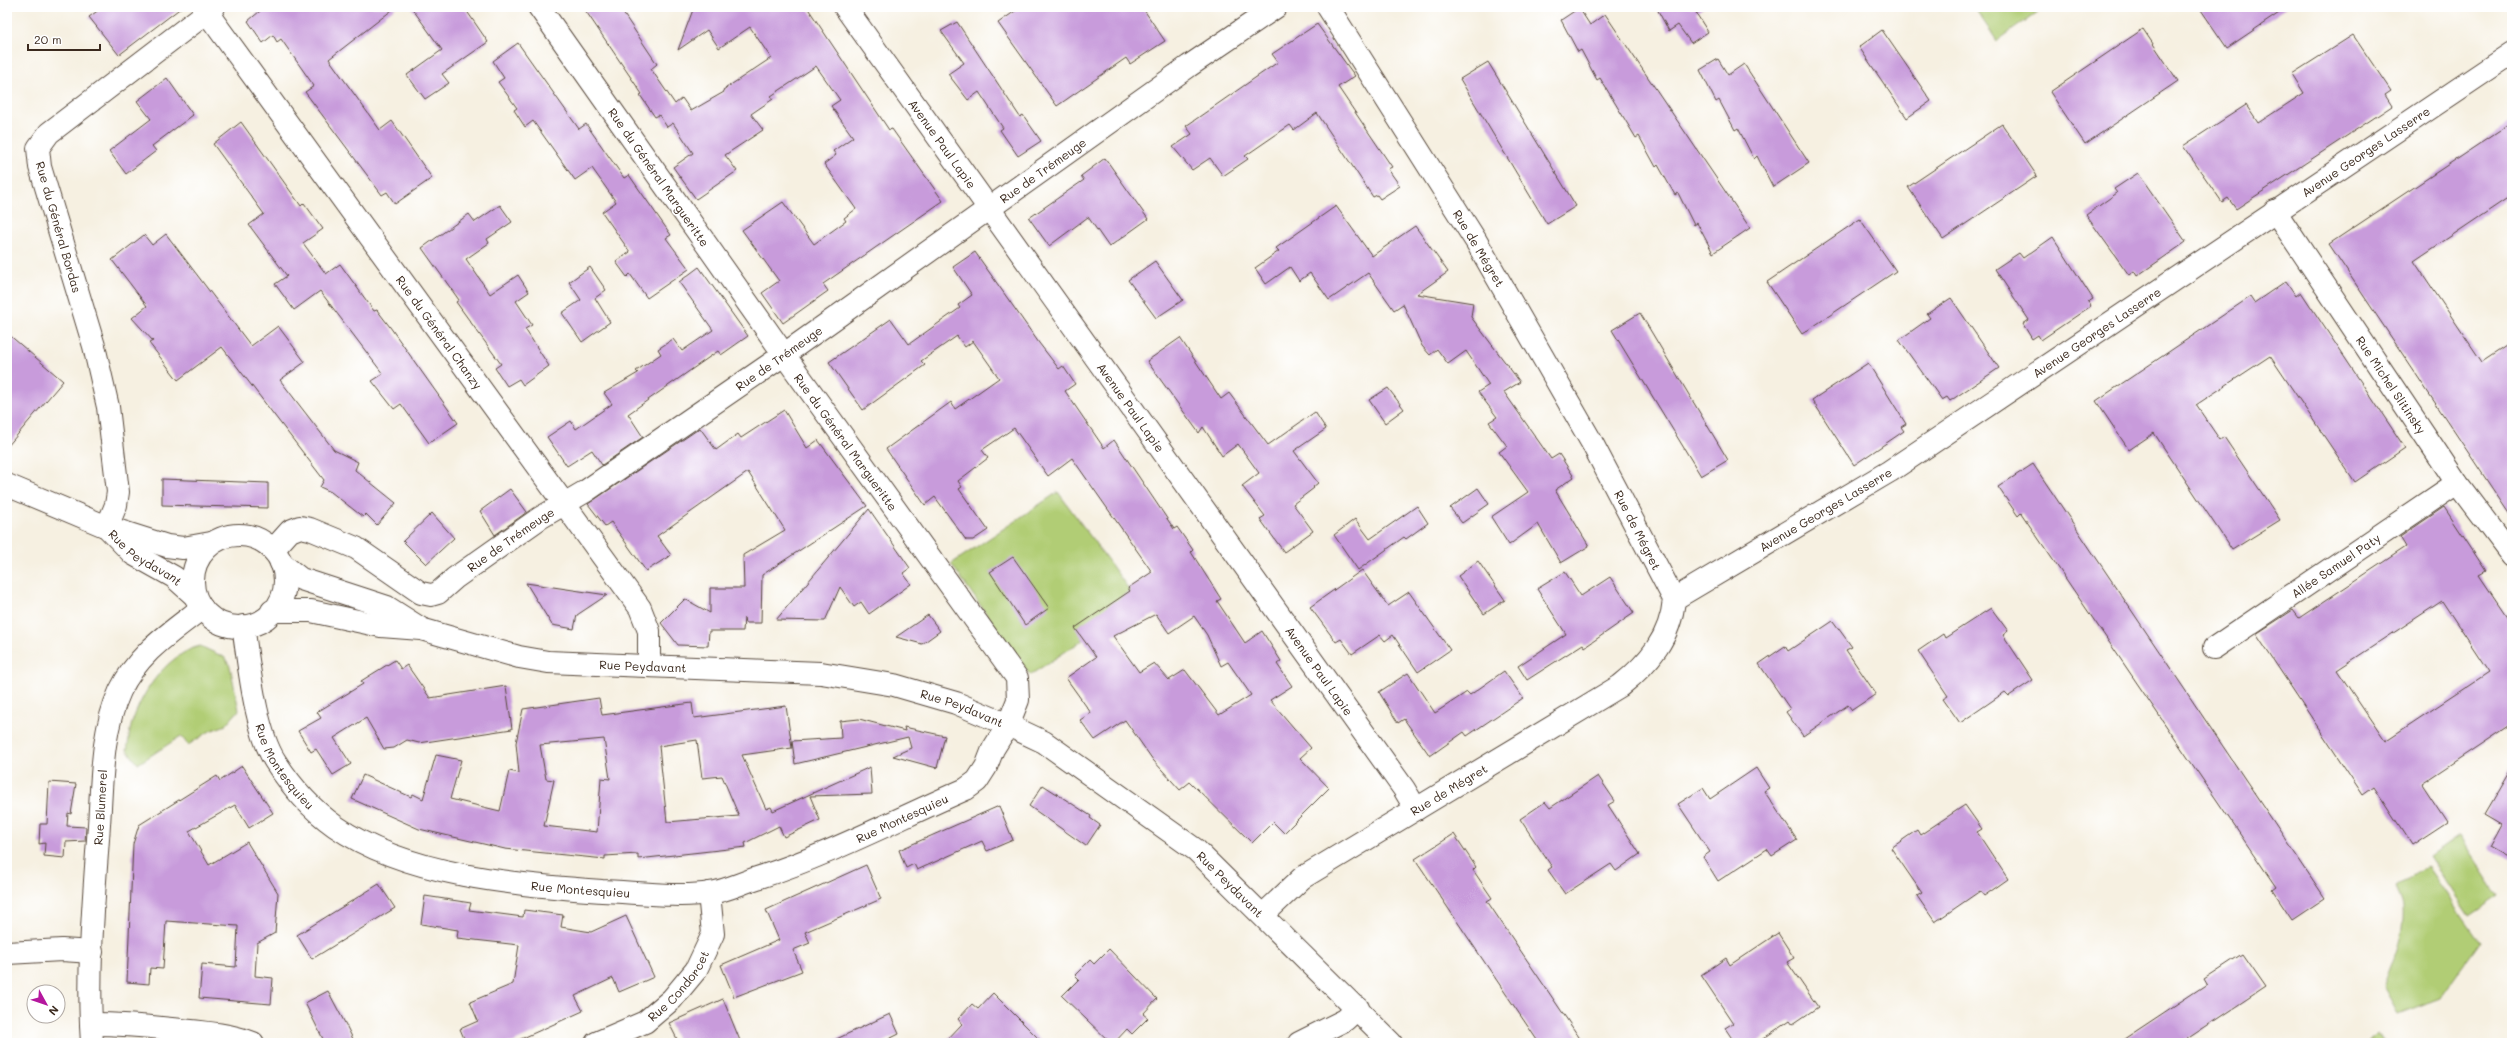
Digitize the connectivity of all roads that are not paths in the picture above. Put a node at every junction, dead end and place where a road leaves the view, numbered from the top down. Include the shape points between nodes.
1 (539, 7) edge
2 (845, 7) edge
3 (1276, 7) edge
4 (1328, 7) edge
5 (208, 9) edge
6 (2512, 53) edge
7 (988, 208) junction
8 (2275, 211) junction
9 (784, 354) junction
10 (2457, 483) junction
11 (7, 485) edge
12 (563, 505) junction
13 (107, 528) junction
14 (212, 543) junction
15 (2512, 556) edge
16 (277, 557) junction
17 (1674, 599) junction
18 (198, 601) junction
19 (272, 611) junction
20 (243, 626) junction
21 (421, 628) junction
22 (2214, 648) dead end
23 (649, 666) junction
24 (1008, 725) junction
25 (1416, 809) junction
26 (709, 893) junction
27 (1263, 915) junction
28 (92, 952) junction
29 (7, 953) edge
30 (1358, 1008) junction
31 (91, 1034) edge
32 (253, 1043) edge
33 (596, 1043) edge
34 (1298, 1043) edge
35 (1391, 1043) edge

1 - 9 street, Rue du Général Margueritte
2 - 7 street, Avenue Paul Lapie
3 - 7 street, Rue de Trémeuge
4 - 17 street, Rue de Mégret via 1476,241 1591,441
5 - 12 street, Rue du Général Chanzy
5 - 13 street, Rue du Général Bordas via 48,133 38,148 40,167 94,346 108,407 118,492
6 - 8 street, Avenue Georges Lasserre
7 - 9 street, Rue de Trémeuge
7 - 25 street, Avenue Paul Lapie
8 - 10 street, Rue Michel Slitinsky via 2298,250
8 - 17 street, Avenue Georges Lasserre via 1890,471
9 - 12 street, Rue de Trémeuge
9 - 24 street, Rue du Général Margueritte via 1016,678 1018,700
10 - 15 street, Rue Michel Slitinsky
10 - 22 street, Allée Samuel Paty
11 - 13 street, Rue Peydavant
12 - 16 street, Rue de Trémeuge via 534,522 438,593 431,595 414,589 356,548 310,529 300,527 290,531
12 - 23 street, Rue du Général Chanzy via 640,608 649,631
13 - 14 street via 167,546 183,548
13 - 18 street, Rue Peydavant via 134,554 174,577
14 - 16 street via 225,537 249,536
14 - 18 street via 201,554 195,569
16 - 19 street via 284,578 282,594
16 - 21 street, Rue Peydavant via 301,579 387,607
17 - 25 street, Rue de Mégret via 1673,616 1665,635 1650,659 1636,673 1620,686
18 - 20 street via 217,621 229,626
18 - 28 street, Rue Blumerel via 146,652 120,691 111,718 104,755
19 - 20 street via 260,621
19 - 21 street, Rue Peydavant via 311,611 381,626
20 - 26 street, Rue Montesquieu via 259,717 273,759 298,794 337,827 405,860 473,877 554,888 654,894
21 - 23 street, Rue Peydavant via 519,657 548,662
23 - 24 street, Rue Peydavant via 821,673 887,683 956,704
24 - 26 street, Rue Montesquieu via 977,781 966,788 790,868
24 - 27 street, Rue Peydavant via 1044,742 1172,832 1196,850
25 - 27 street, Rue de Mégret via 1302,878
26 - 33 street, Rue Condorcet via 713,934 696,970 672,999 644,1022
27 - 30 street, Rue Peydavant
28 - 29 street via 62,950
28 - 31 street, Rue Blumerel
30 - 34 street via 1345,1020
30 - 35 street, Rue Peydavant
31 - 32 street via 114,1024 210,1032 234,1036

